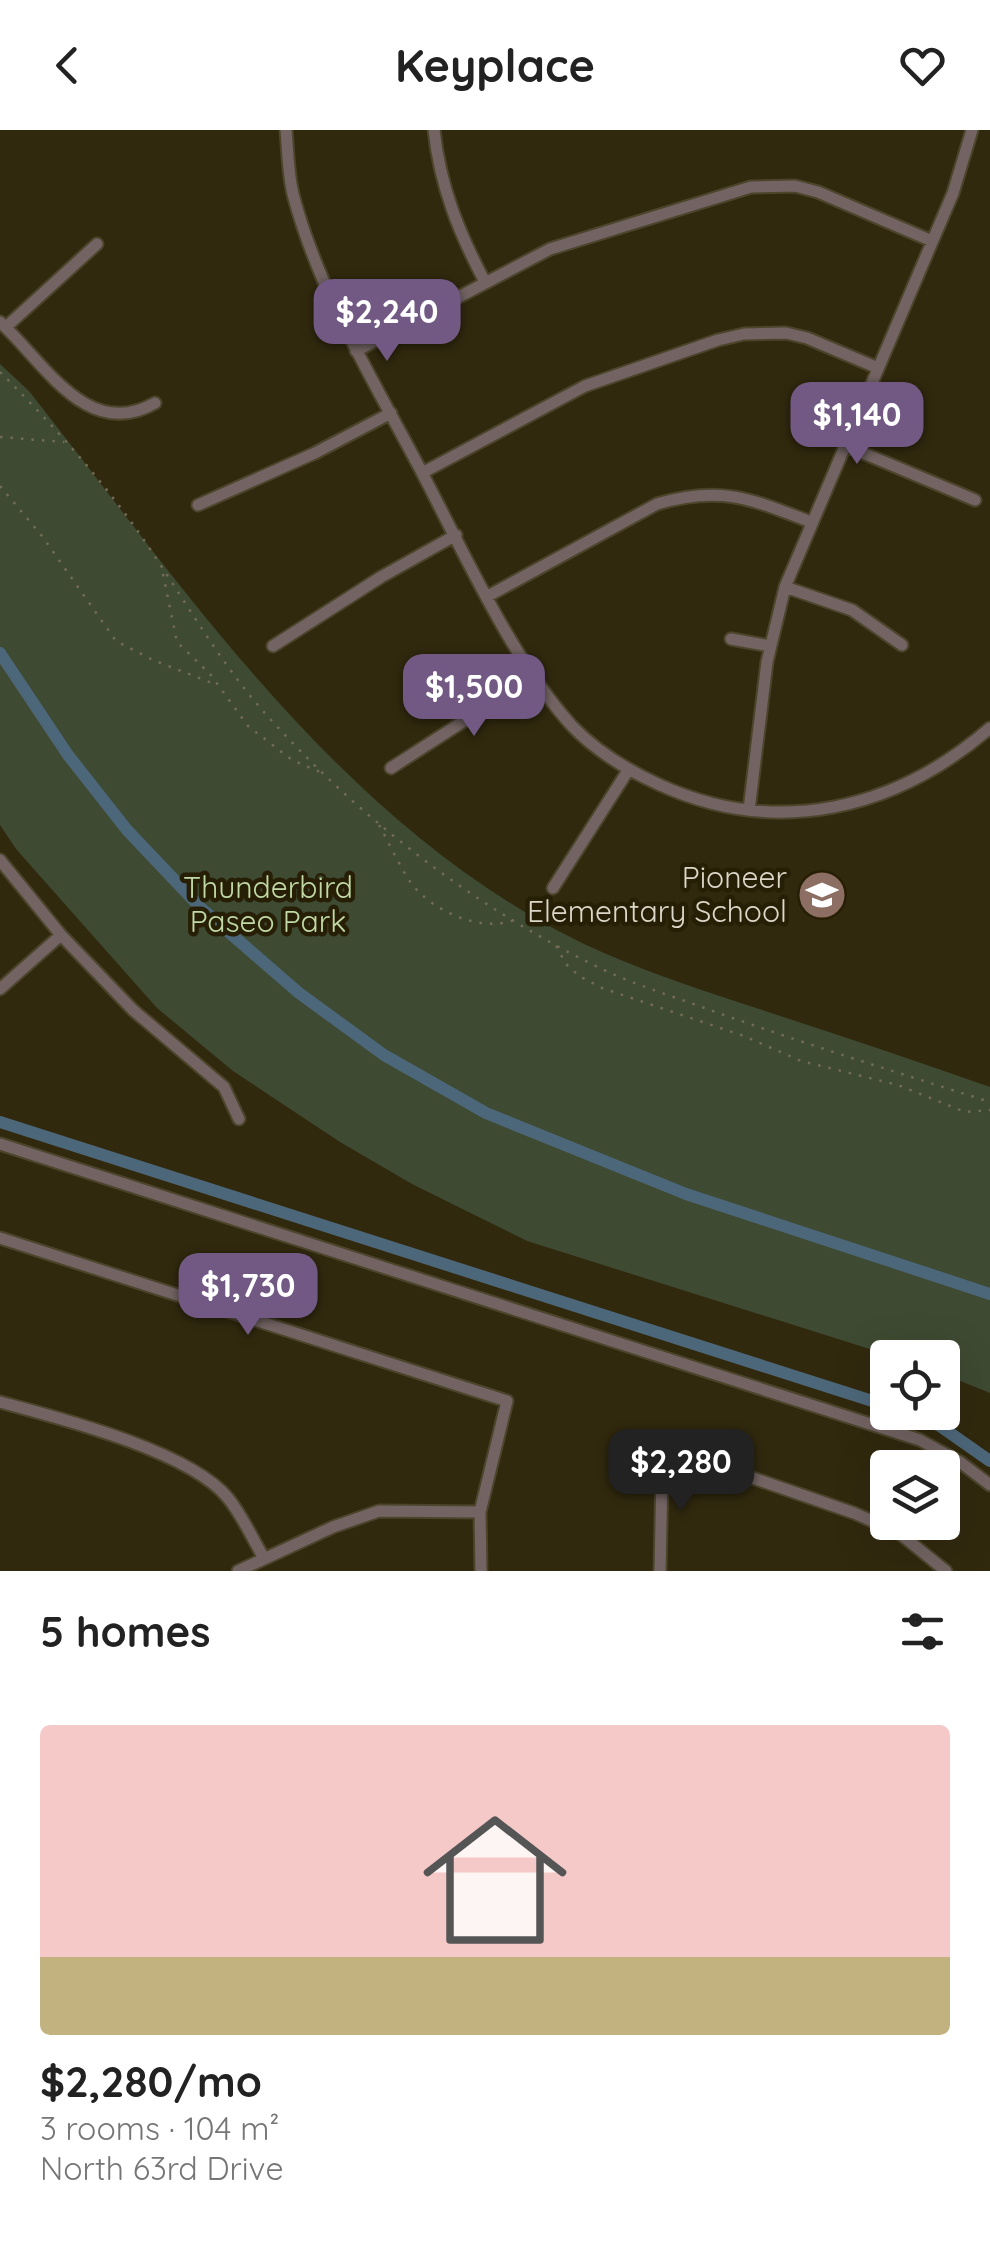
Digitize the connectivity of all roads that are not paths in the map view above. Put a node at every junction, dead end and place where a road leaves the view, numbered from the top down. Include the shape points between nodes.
1 (286, 130) edge
2 (434, 130) edge
3 (972, 130) edge
4 (932, 241) junction
5 (97, 244) dead end
6 (486, 282) junction
7 (3, 324) edge
8 (356, 351) junction
9 (878, 368) junction
10 (155, 403) dead end
11 (391, 413) junction
12 (844, 445) junction
13 (422, 473) junction
14 (975, 500) dead end
15 (198, 505) dead end
16 (811, 522) junction
17 (456, 535) junction
18 (785, 587) junction
19 (488, 596) junction
20 (732, 639) dead end
21 (902, 645) dead end
22 (274, 646) dead end
23 (770, 646) junction
24 (534, 676) junction
25 (990, 728) edge
26 (391, 768) dead end
27 (629, 769) junction
28 (749, 810) junction
29 (0, 860) edge
30 (553, 888) dead end
31 (61, 935) junction
32 (0, 989) edge
33 (239, 1119) dead end
34 (0, 1144) edge
35 (0, 1238) edge
36 (0, 1402) edge
37 (990, 1485) edge
38 (480, 1512) junction
39 (264, 1558) junction
40 (238, 1571) edge
41 (481, 1571) edge
42 (660, 1571) edge
43 (946, 1571) edge

1 - 8 street via 293,195
2 - 6 street via 445,192
3 - 4 street
4 - 6 street via 818,192 752,187 574,240
4 - 9 street
5 - 7 street
6 - 8 street
7 - 10 street via 71,395 101,413 120,416
8 - 11 street
9 - 12 street
9 - 13 street via 786,333 718,340 584,386
11 - 13 street
11 - 15 street
12 - 14 street
12 - 16 street
13 - 17 street
16 - 18 street
16 - 19 street via 739,496 688,495 657,504
17 - 19 street
17 - 22 street
18 - 21 street via 852,610
18 - 23 street
19 - 24 street
20 - 23 street
23 - 28 street
24 - 26 street
24 - 27 street via 575,728
25 - 28 street via 948,761 888,793 808,812
27 - 28 street via 688,796
27 - 30 street
29 - 31 street
31 - 32 street
31 - 33 street via 134,1010 224,1087
34 - 37 street via 920,1440
35 - 38 street via 508,1401
36 - 39 street via 152,1450 196,1472 227,1496
38 - 39 street via 379,1512
38 - 41 street
39 - 40 street
42 - 43 street via 662,1475 672,1450 898,1532

